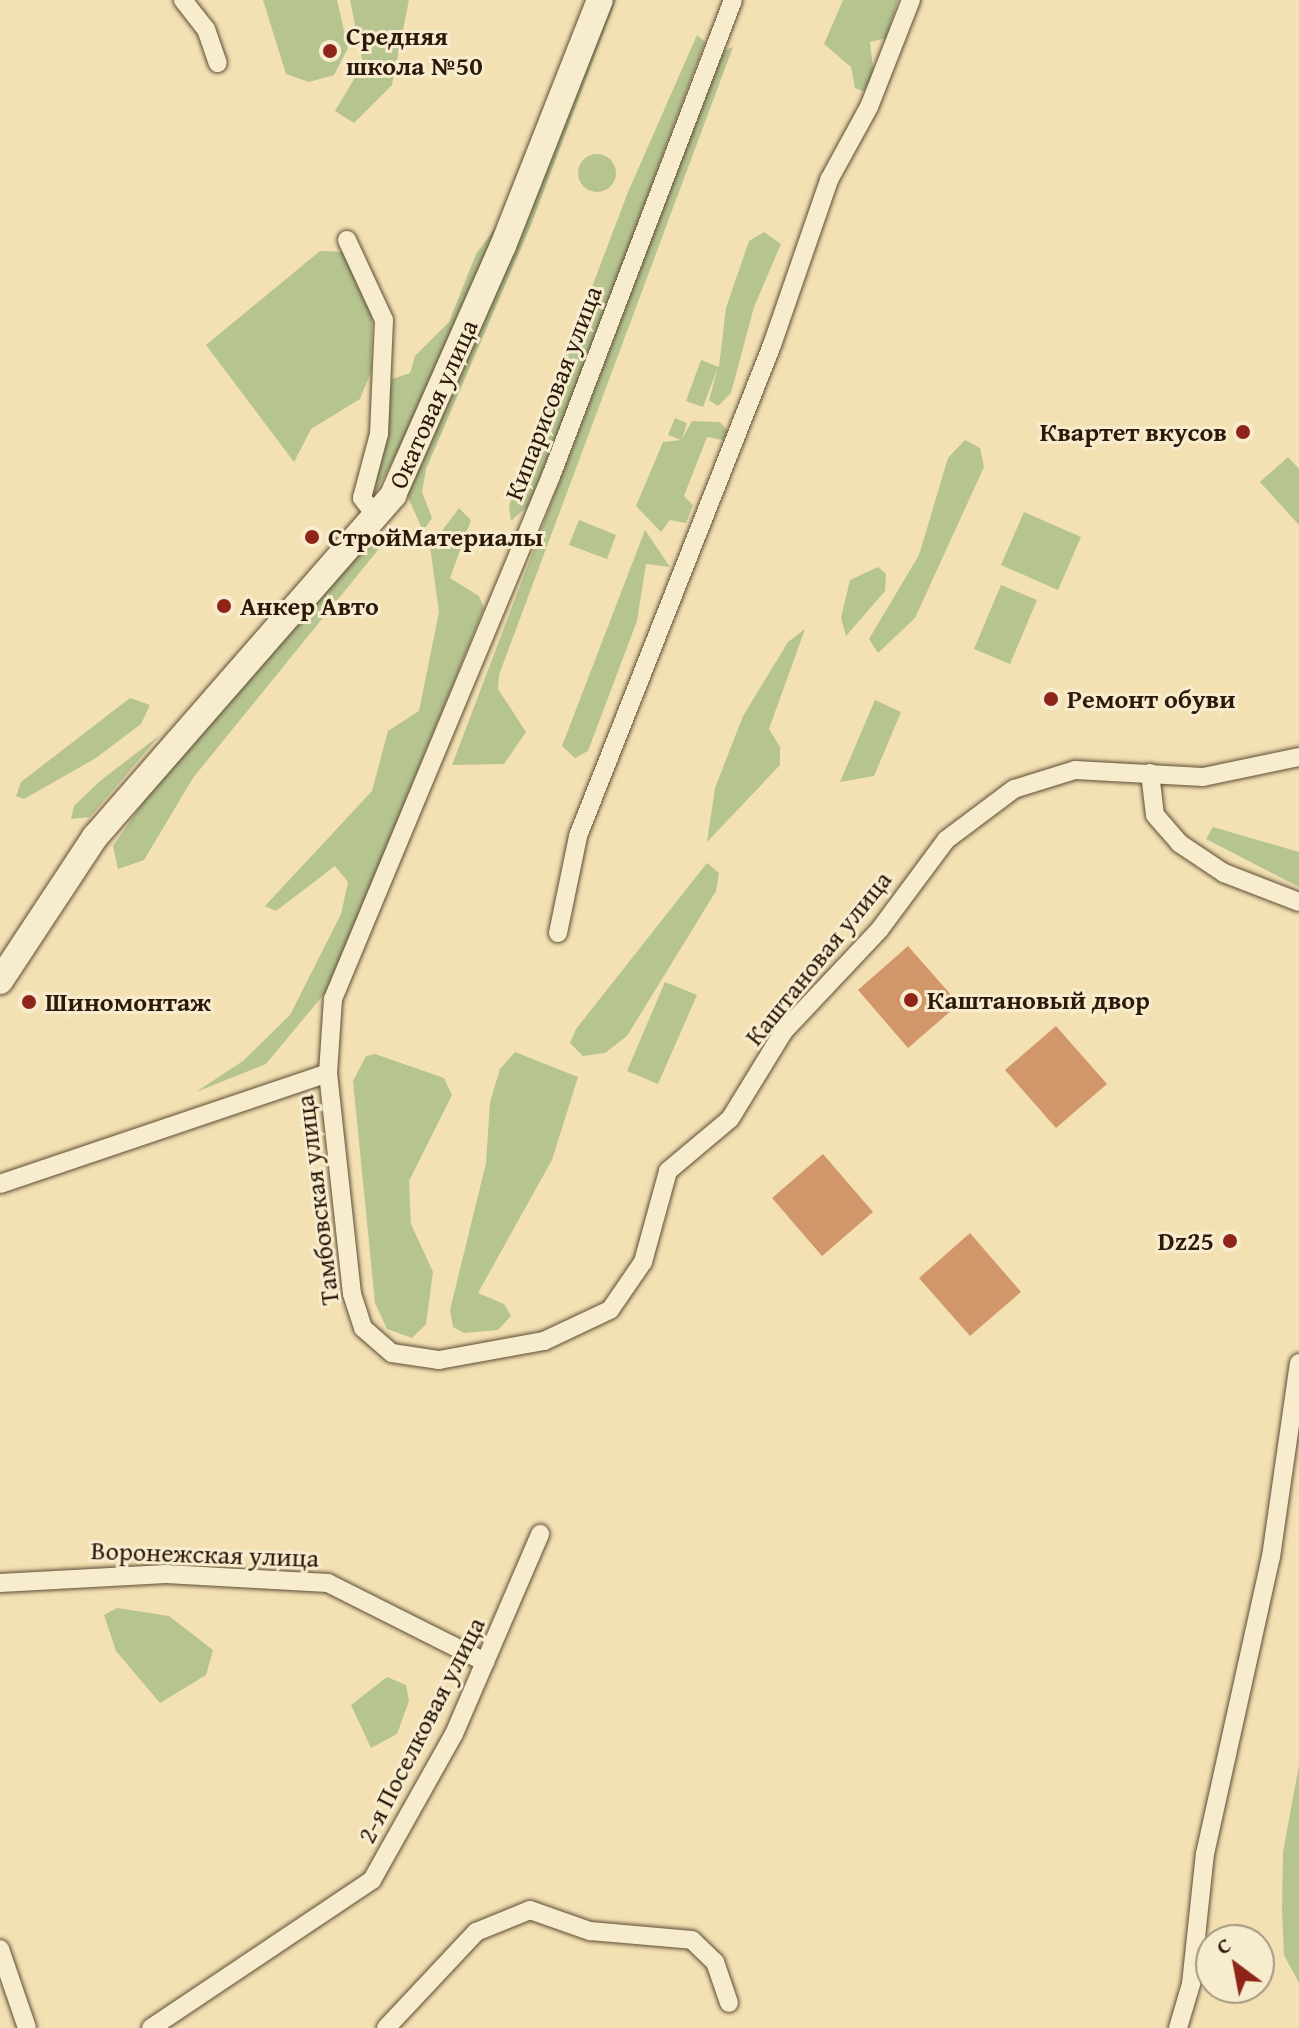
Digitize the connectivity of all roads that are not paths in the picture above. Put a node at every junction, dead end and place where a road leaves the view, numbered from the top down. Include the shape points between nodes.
1 (183, 0) edge
2 (600, 0) edge
3 (733, 0) edge
4 (911, 0) edge
5 (218, 63) dead end
6 (347, 240) dead end
7 (377, 517) junction
8 (1299, 757) edge
9 (1150, 773) junction
10 (1299, 902) edge
11 (558, 933) dead end
12 (0, 981) edge
13 (328, 1073) junction
14 (0, 1184) edge
15 (392, 1353) joint
16 (1299, 1363) edge
17 (540, 1534) dead end
18 (0, 1583) edge
19 (485, 1662) junction
20 (0, 1949) edge
21 (729, 2003) dead end
22 (27, 2028) edge
23 (151, 2028) edge
24 (386, 2028) edge
25 (1178, 2028) edge

1 - 5 street via 206,29
2 - 7 main road, Окатовая улица via 409,469
3 - 13 street, Кипарисовая улица via 551,476 354,938 333,999
4 - 11 street via 869,107 829,180 578,836
6 - 7 street via 384,320 379,434 362,498
7 - 12 main road, Окатовая улица via 95,837
8 - 9 street, Каштановая улица via 1203,777
9 - 10 street via 1155,815 1179,843 1224,873
9 - 15 street, Каштановая улица via 1093,768 1053,775 1014,789 946,840 880,929 784,1031 730,1119 668,1171 643,1262 610,1310 544,1341 439,1360
13 - 14 street
13 - 15 street, Тамбовская улица via 355,1311
16 - 25 street via 1271,1557 1205,1854 1191,1984
17 - 19 street, 2-я Поселковая улица
18 - 19 street, Воронежская улица via 166,1574 328,1583
19 - 23 street, 2-я Поселковая улица via 372,1880
20 - 22 street
21 - 24 street via 715,1962 692,1940 590,1931 530,1910 476,1932

